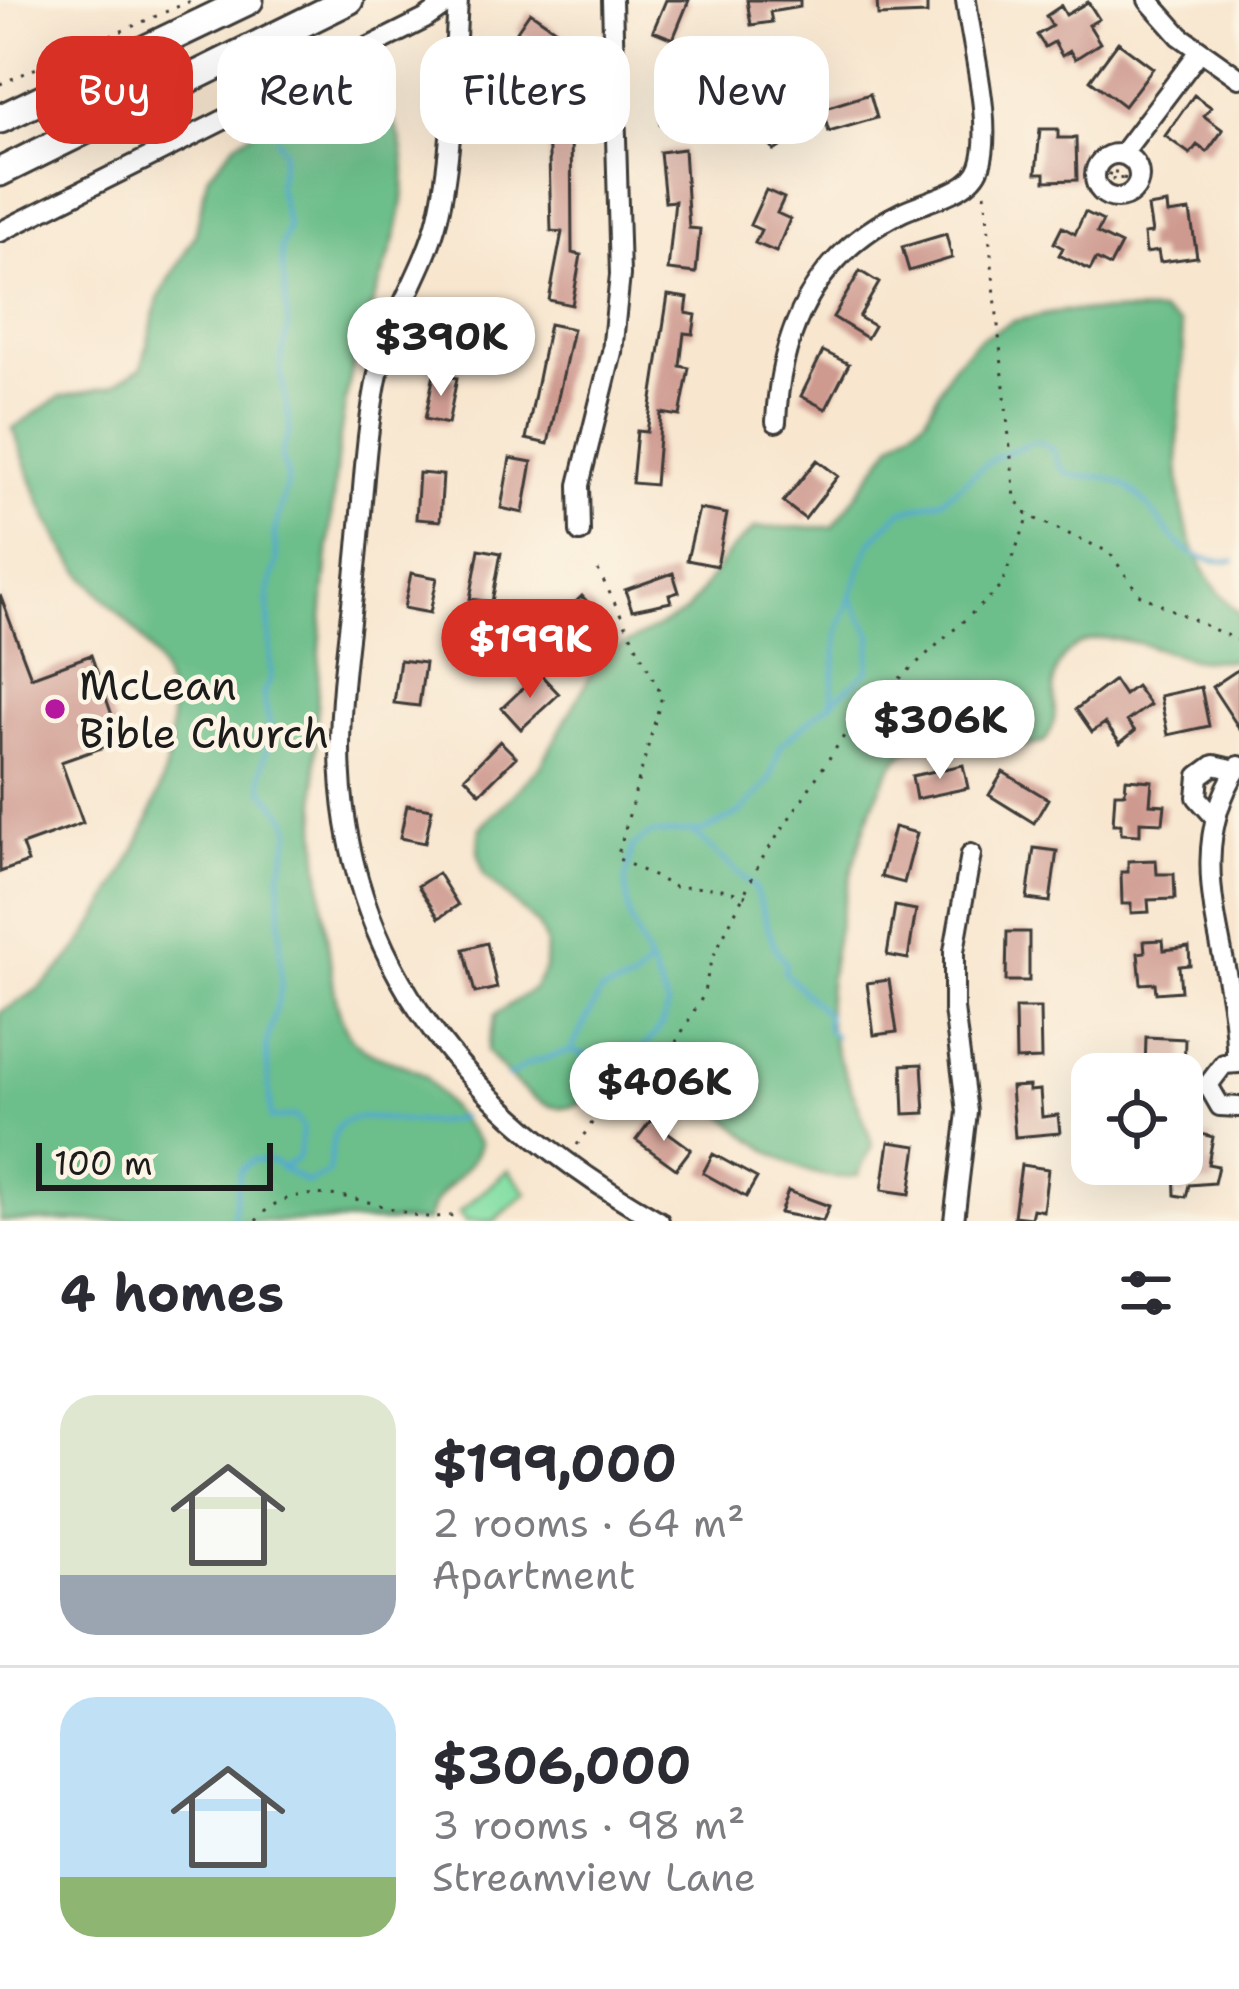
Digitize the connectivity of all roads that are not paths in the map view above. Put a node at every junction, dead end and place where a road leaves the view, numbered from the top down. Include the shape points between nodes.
1 (249, 0) edge
2 (349, 0) edge
3 (455, 0) edge
4 (611, 0) edge
5 (966, 0) edge
6 (1148, 0) edge
7 (1200, 51) junction
8 (1239, 78) edge
9 (0, 119) edge
10 (1121, 154) junction
11 (0, 172) edge
12 (0, 232) edge
13 (776, 422) dead end
14 (580, 532) dead end
15 (1238, 768) edge
16 (1214, 816) junction
17 (970, 854) dead end
18 (1237, 1063) edge
19 (1239, 1107) edge
20 (659, 1221) edge
21 (954, 1221) edge

1 - 9 highway
2 - 11 highway
3 - 12 street
3 - 20 street via 440,213 394,320 376,386 341,706 343,795 364,896 404,988 482,1094 567,1166
4 - 14 street via 620,275 612,352 580,484
5 - 13 street via 982,162 966,184 881,224 822,275 786,341
6 - 7 street
7 - 8 street
7 - 10 street
10 - 10 street via 1136,164 1126,195 1109,196 1098,186 1106,157
15 - 16 street
15 - 16 street via 1214,765 1199,776 1197,797
16 - 18 street via 1211,894
17 - 21 street via 954,951 967,1112
18 - 19 street via 1213,1072 1208,1085 1220,1106

